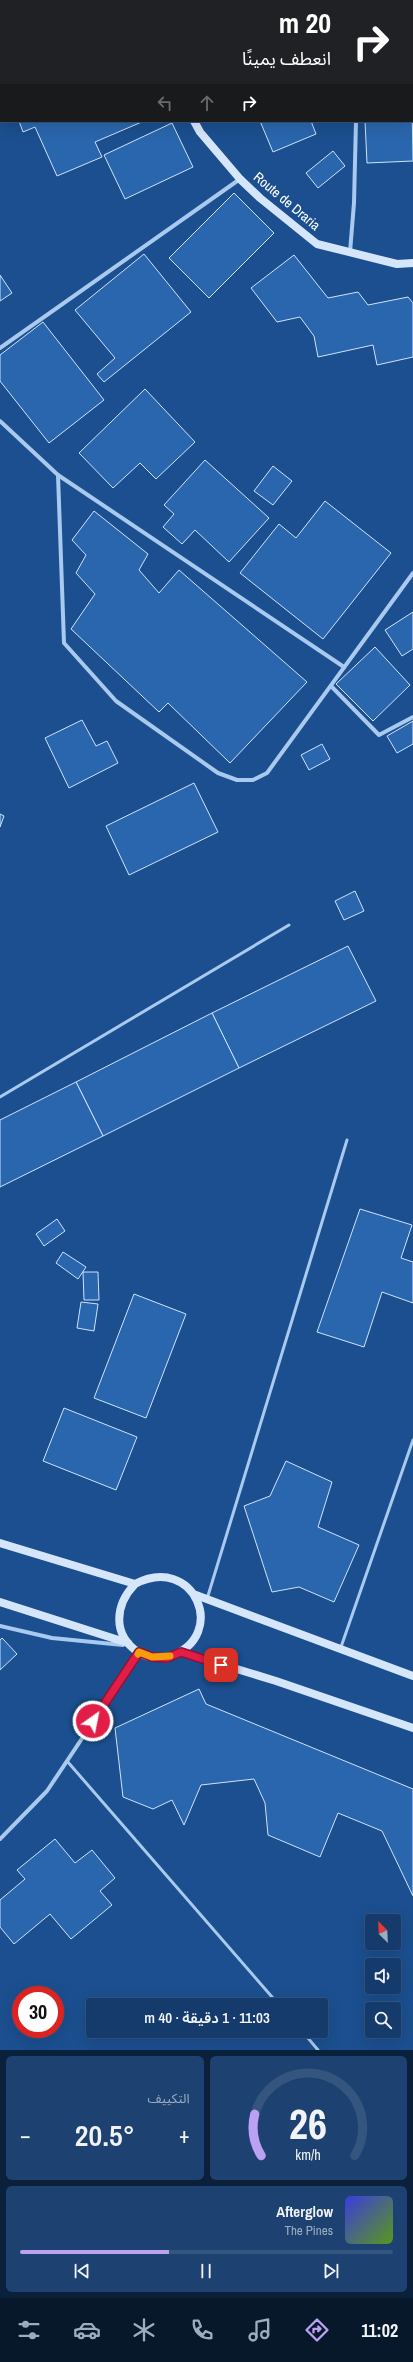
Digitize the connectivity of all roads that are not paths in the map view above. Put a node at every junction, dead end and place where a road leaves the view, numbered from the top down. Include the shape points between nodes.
1 (195, 122) edge
2 (356, 122) edge
3 (240, 179) junction
4 (350, 252) junction
5 (413, 263) edge
6 (0, 348) edge
7 (0, 421) edge
8 (58, 475) junction
9 (413, 573) edge
10 (344, 667) junction
11 (331, 686) junction
12 (413, 717) edge
13 (289, 925) dead end
14 (0, 1096) edge
15 (347, 1140) dead end
16 (413, 1440) edge
17 (0, 1543) edge
18 (135, 1584) junction
19 (196, 1596) junction
20 (207, 1600) junction
21 (0, 1602) edge
22 (0, 1626) edge
23 (130, 1644) junction
24 (340, 1649) junction
25 (139, 1652) junction
26 (181, 1652) junction
27 (413, 1676) edge
28 (413, 1728) edge
29 (67, 1761) junction
30 (0, 1839) edge
31 (273, 1998) edge
32 (308, 2038) edge
33 (318, 2050) edge

1 - 3 main road, Route de Draria
2 - 4 street
3 - 4 main road, Route de Draria via 317,244
3 - 6 street
4 - 5 main road, Route de Draria via 397,264
7 - 8 street
8 - 10 street
8 - 11 street via 64,643 116,701 218,772 237,780 252,780 266,773
9 - 10 street
10 - 11 street
11 - 12 street via 379,735
13 - 14 lane
15 - 20 lane
16 - 24 lane
17 - 18 main road
18 - 19 main road via 148,1577 170,1577 183,1582
18 - 23 main road via 125,1594 119,1610 120,1624
19 - 20 main road
19 - 26 main road via 201,1609 199,1630 192,1643
20 - 24 main road
21 - 23 main road
22 - 23 street via 52,1638
23 - 25 main road
24 - 27 main road
25 - 26 main road via 152,1657 167,1658
25 - 29 street
26 - 28 main road via 276,1681
29 - 30 street via 47,1791
29 - 31 lane
32 - 33 lane

